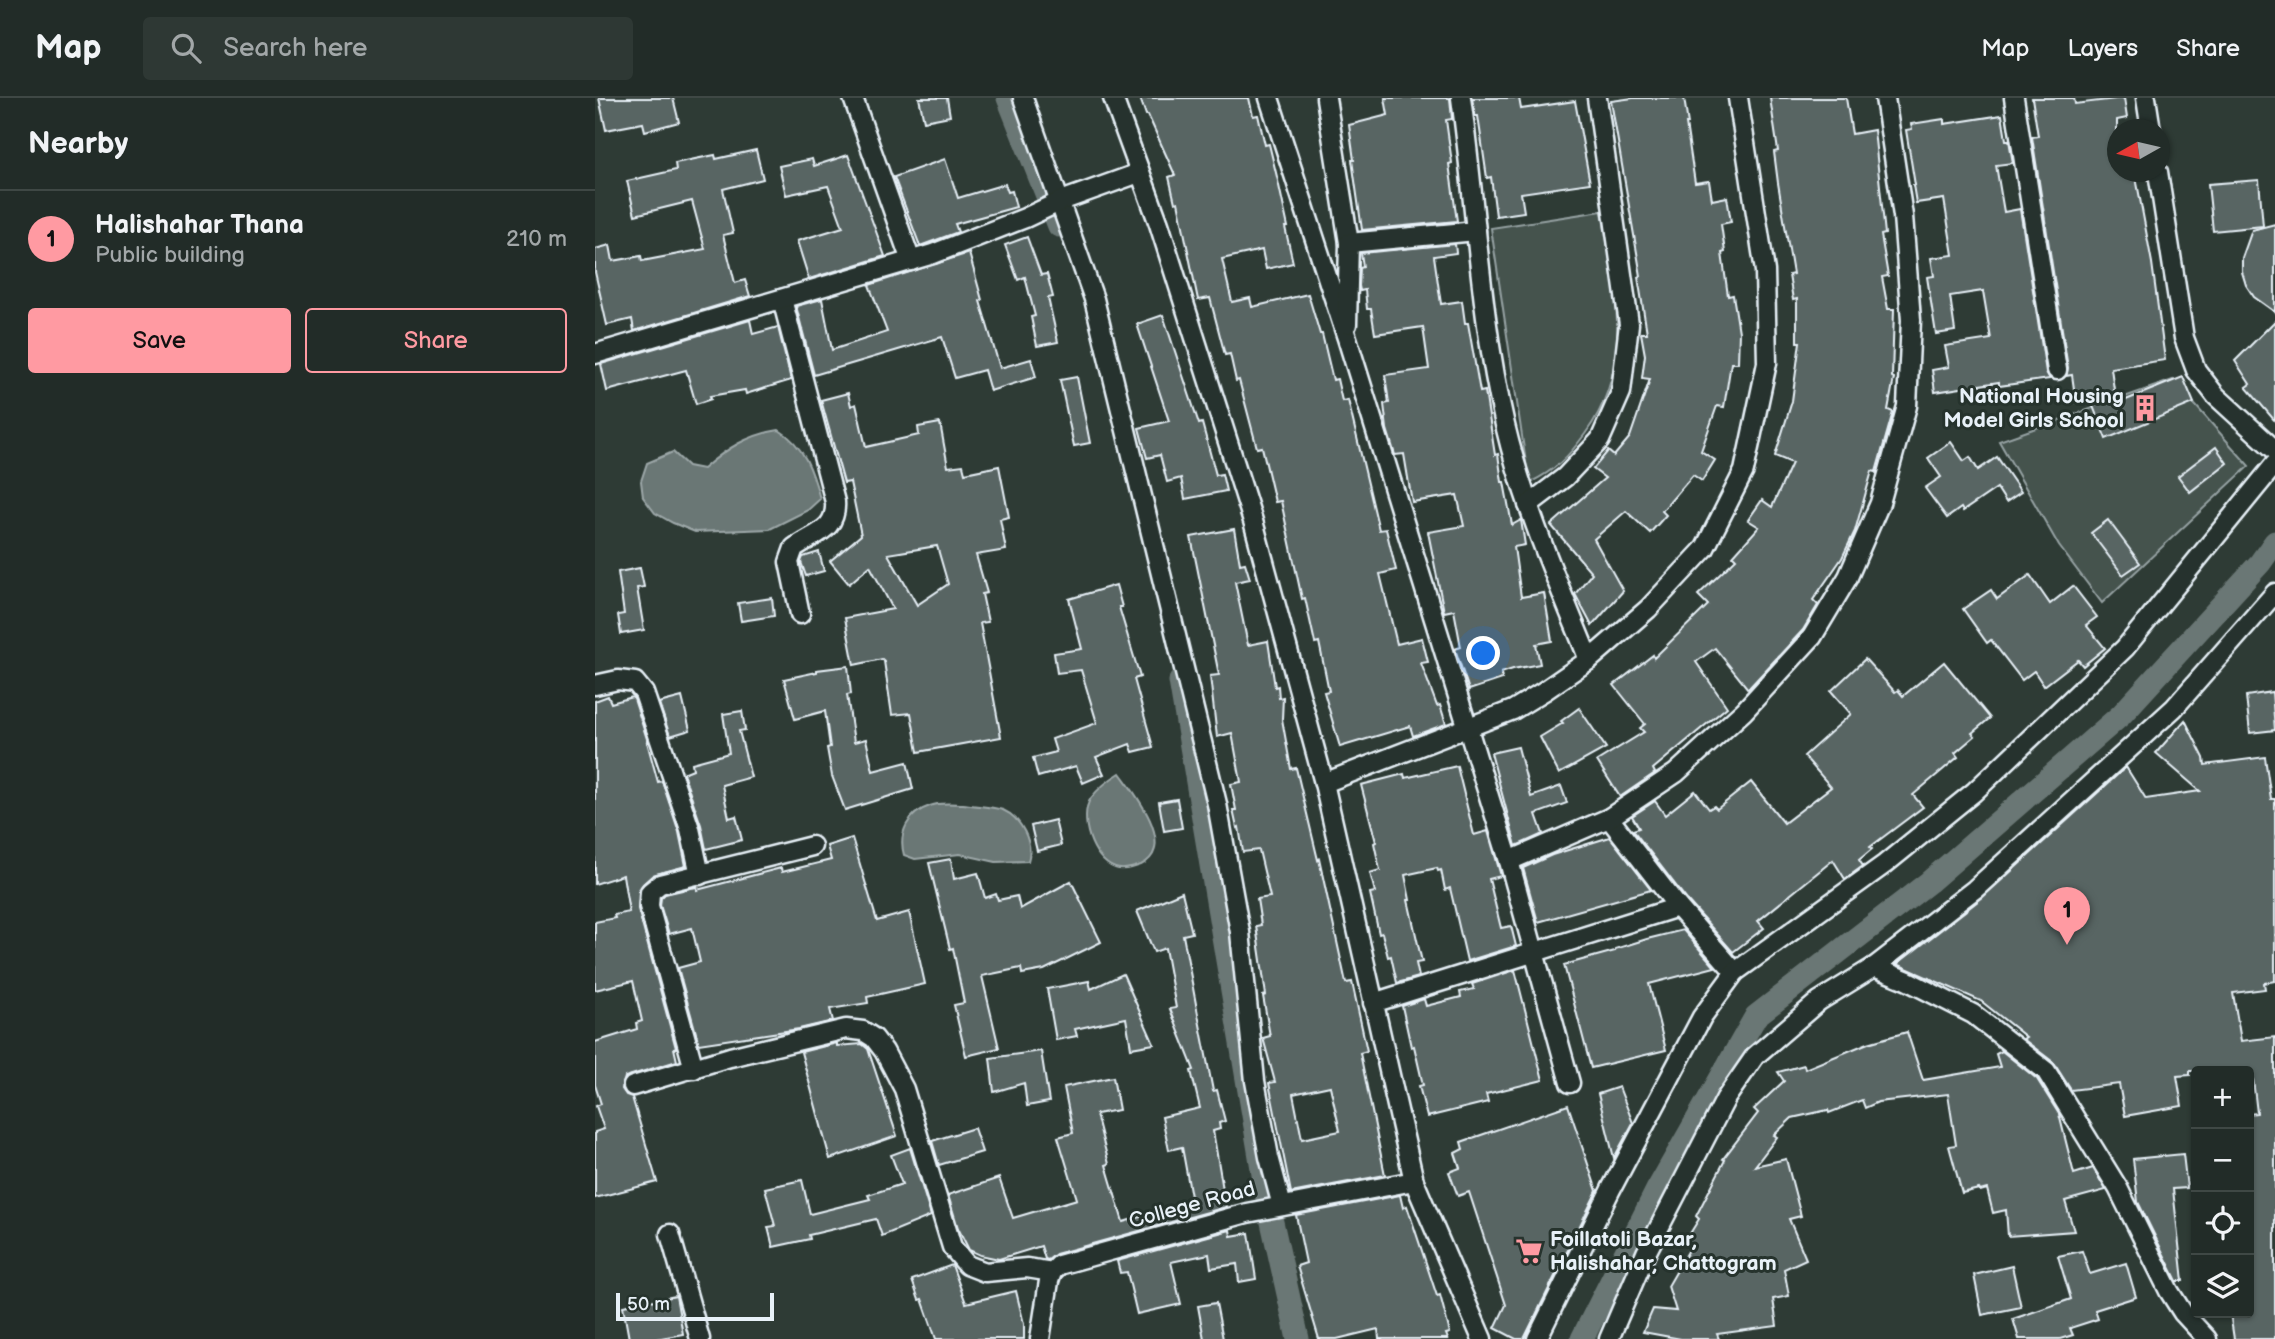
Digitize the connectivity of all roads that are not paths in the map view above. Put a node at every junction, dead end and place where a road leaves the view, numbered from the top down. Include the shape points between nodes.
1 (853, 98) edge
2 (1023, 98) edge
3 (1113, 98) edge
4 (1269, 98) edge
5 (1326, 98) edge
6 (1461, 98) edge
7 (1597, 98) edge
8 (1738, 98) edge
9 (1885, 98) edge
10 (2014, 98) edge
11 (2146, 98) edge
12 (2149, 119) edge
13 (1139, 173) junction
14 (2160, 182) edge
15 (1057, 202) junction
16 (1476, 231) junction
17 (1349, 243) junction
18 (911, 261) junction
19 (782, 299) junction
20 (1347, 338) junction
21 (595, 354) edge
22 (2057, 370) dead end
23 (2275, 450) edge
24 (2275, 464) edge
25 (1528, 505) junction
26 (2275, 593) edge
27 (800, 614) dead end
28 (1589, 660) junction
29 (595, 685) edge
30 (1468, 728) junction
31 (1324, 783) junction
32 (1609, 818) junction
33 (812, 846) dead end
34 (1509, 861) junction
35 (699, 875) junction
36 (1678, 907) junction
37 (1534, 953) junction
38 (1874, 967) junction
39 (1735, 972) junction
40 (1373, 1003) junction
41 (694, 1069) junction
42 (1570, 1083) dead end
43 (633, 1086) dead end
44 (1414, 1181) junction
45 (1281, 1206) junction
46 (670, 1234) dead end
47 (1052, 1272) junction
48 (701, 1339) edge
49 (1040, 1339) edge
50 (1482, 1339) edge
51 (1537, 1339) edge
52 (1609, 1339) edge
53 (2207, 1339) edge

1 - 18 street
2 - 15 street
3 - 13 street
4 - 20 street
5 - 17 street
6 - 16 street
7 - 25 street via 1629,324 1621,392 1600,440 1565,477
8 - 28 street via 1765,271 1767,363 1744,471 1705,548 1649,609
9 - 32 street via 1903,216 1911,320 1907,406 1879,503 1848,577 1812,636 1744,711 1676,773
10 - 22 street
11 - 12 street
13 - 15 street
13 - 31 street via 1253,521
14 - 23 street via 2185,338 2196,370 2216,396
15 - 18 street
15 - 45 street via 1094,299 1217,804 1240,932 1255,1081
16 - 17 street
16 - 25 street via 1481,288 1505,424
17 - 20 street
18 - 19 street
19 - 21 street
19 - 27 street via 836,516 791,555
20 - 30 street
24 - 39 street via 2125,648 1974,792 1885,864
25 - 28 street
26 - 38 street via 2174,708 1975,889
28 - 30 street via 1513,710
29 - 35 street via 635,682 644,692 690,829
30 - 31 street
30 - 34 street
31 - 40 street
32 - 34 street
32 - 36 street
33 - 35 street
34 - 37 street
35 - 41 street via 660,884 650,892 649,906
36 - 37 street
36 - 39 street
37 - 40 street
37 - 42 street
38 - 52 street via 1819,1001 1755,1056 1726,1098 1646,1253
38 - 53 street via 1973,1014 2046,1072 2117,1188 2169,1291
39 - 51 street via 1702,1017
40 - 44 street
41 - 43 street
41 - 47 street via 846,1029 863,1031 884,1051 904,1089 952,1247 967,1265 985,1272 1027,1268
44 - 45 street, College Road
44 - 50 street
45 - 47 street, College Road via 1059,1265
46 - 48 street
47 - 49 street

